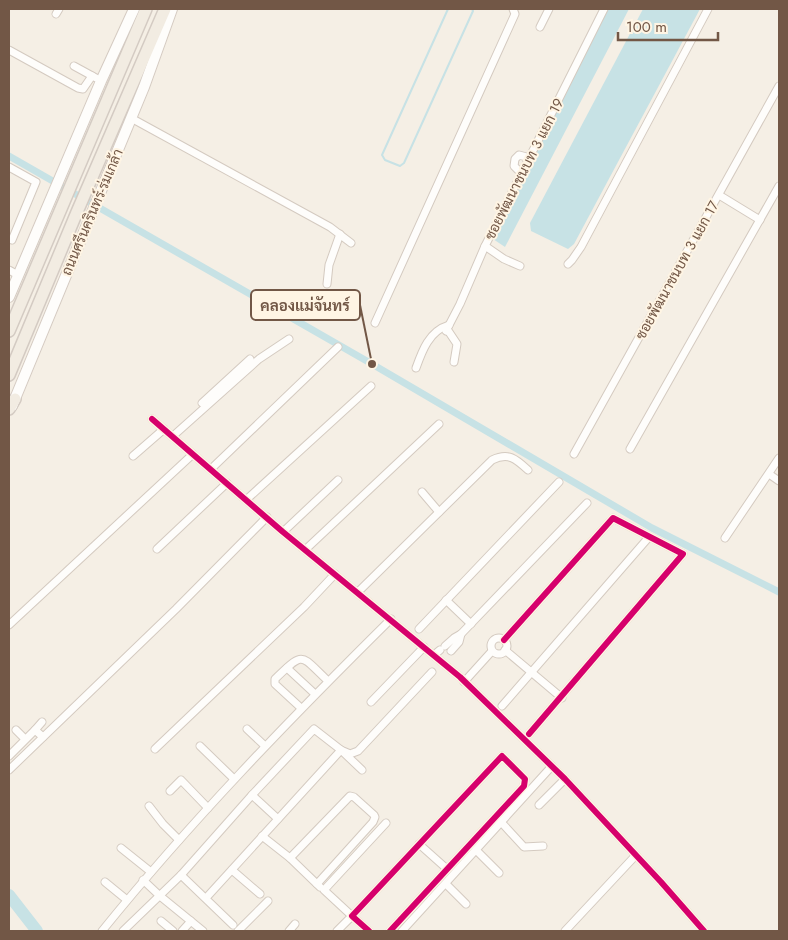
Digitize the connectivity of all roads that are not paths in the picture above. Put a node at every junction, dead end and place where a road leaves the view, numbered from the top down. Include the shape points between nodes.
1 (134, 9) edge
2 (146, 9) edge
3 (165, 9) edge
4 (172, 9) edge
5 (513, 9) edge
6 (549, 9) edge
7 (604, 9) edge
8 (708, 9) edge
9 (540, 27) dead end
10 (9, 50) edge
11 (74, 66) dead end
12 (97, 79) junction
13 (779, 86) edge
14 (131, 118) junction
15 (530, 158) junction
16 (9, 168) edge
17 (522, 174) junction
18 (779, 186) edge
19 (719, 194) junction
20 (760, 220) junction
21 (340, 234) junction
22 (12, 240) dead end
23 (351, 242) dead end
24 (485, 246) junction
25 (568, 264) dead end
26 (520, 266) dead end
27 (13, 272) edge
28 (327, 284) dead end
29 (9, 297) edge
30 (375, 324) dead end
31 (447, 328) junction
32 (9, 331) edge
33 (289, 339) dead end
34 (338, 348) dead end
35 (250, 359) dead end
36 (454, 362) dead end
37 (416, 368) dead end
38 (9, 375) edge
39 (371, 386) dead end
40 (211, 398) junction
41 (15, 399) junction
42 (202, 403) dead end
43 (9, 409) edge
44 (9, 413) edge
45 (152, 419) dead end
46 (439, 424) dead end
47 (164, 429) junction
48 (173, 436) junction
49 (630, 449) dead end
50 (193, 454) junction
51 (574, 454) dead end
52 (133, 456) dead end
53 (779, 458) edge
54 (211, 469) junction
55 (528, 470) dead end
56 (769, 474) junction
57 (338, 480) dead end
58 (779, 481) edge
59 (558, 482) dead end
60 (227, 483) junction
61 (422, 492) dead end
62 (246, 500) junction
63 (587, 503) dead end
64 (439, 512) junction
65 (266, 517) junction
66 (283, 532) junction
67 (649, 537) junction
68 (725, 538) dead end
69 (158, 549) dead end
70 (306, 550) junction
71 (335, 574) junction
72 (358, 592) junction
73 (446, 600) junction
74 (391, 619) junction
75 (471, 624) junction
76 (9, 625) edge
77 (419, 629) dead end
78 (504, 640) junction
79 (424, 647) junction
80 (506, 650) junction
81 (492, 651) junction
82 (443, 653) junction
83 (287, 668) junction
84 (432, 672) dead end
85 (531, 672) junction
86 (328, 681) junction
87 (464, 682) junction
88 (315, 694) junction
89 (562, 698) junction
90 (371, 702) dead end
91 (502, 706) dead end
92 (301, 708) junction
93 (42, 722) dead end
94 (247, 729) dead end
95 (16, 730) dead end
96 (35, 730) junction
97 (529, 734) dead end
98 (43, 737) junction
99 (25, 739) junction
100 (200, 746) dead end
101 (265, 746) junction
102 (155, 750) dead end
103 (341, 750) junction
104 (9, 756) edge
105 (552, 766) junction
106 (9, 770) edge
107 (362, 770) dead end
108 (234, 779) junction
109 (565, 779) junction
110 (170, 791) dead end
111 (252, 795) junction
112 (539, 805) dead end
113 (149, 806) dead end
114 (208, 808) junction
115 (278, 819) junction
116 (502, 822) junction
117 (386, 823) dead end
118 (262, 836) junction
119 (179, 840) junction
120 (419, 844) junction
121 (543, 846) dead end
122 (121, 848) dead end
123 (476, 850) junction
124 (636, 855) junction
125 (290, 858) junction
126 (447, 869) junction
127 (232, 870) junction
128 (151, 872) junction
129 (500, 873) dead end
130 (181, 874) junction
131 (143, 880) junction
132 (105, 882) dead end
133 (317, 884) junction
134 (446, 884) junction
135 (324, 890) junction
136 (260, 894) dead end
137 (160, 896) junction
138 (206, 898) junction
139 (127, 900) junction
140 (268, 901) dead end
141 (466, 904) dead end
142 (352, 916) junction
143 (162, 921) dead end
144 (191, 921) junction
145 (295, 924) dead end
146 (233, 925) dead end
147 (102, 931) edge
148 (123, 931) edge
149 (173, 931) edge
150 (182, 931) edge
151 (203, 931) edge
152 (238, 931) edge
153 (288, 931) edge
154 (337, 931) edge
155 (369, 931) edge
156 (390, 931) edge
157 (402, 931) edge
158 (565, 931) edge
159 (704, 931) edge

1 - 12 main road
2 - 32 main road
3 - 38 main road, ถนนศรีนครินทร์-ร่มเกล้า
4 - 14 main road, ถนนศรีนครินทร์-ร่มเกล้า
5 - 30 street via 515,14
6 - 9 street
7 - 15 street, ซอยพัฒนาชนบท 3 แยก 19
8 - 25 street via 581,247
10 - 12 street via 78,88 82,89
11 - 12 street
12 - 27 main road via 64,168
13 - 19 street, ซอยพัฒนาชนบท 3 แยก 17
14 - 21 street
14 - 41 main road, ถนนศรีนครินทร์-ร่มเกล้า
15 - 17 street, ซอยพัฒนาชนบท 3 แยก 19
15 - 17 street via 519,156 515,159 514,166
16 - 22 street via 36,182
17 - 24 street, ซอยพัฒนาชนบท 3 แยก 19
18 - 20 street
19 - 20 street
19 - 51 street, ซอยพัฒนาชนบท 3 แยก 17
20 - 49 street
21 - 23 street
21 - 28 street via 329,265
24 - 26 street
24 - 31 street, ซอยพัฒนาชนบท 3 แยก 19
27 - 29 main road
31 - 36 street via 457,344
31 - 37 street via 441,328 427,343
33 - 40 street
34 - 54 street
35 - 40 street
39 - 62 street
40 - 42 street
40 - 48 street
41 - 43 main road
41 - 44 main road, ถนนศรีนครินทร์-ร่มเกล้า
45 - 47 street
46 - 70 street
47 - 48 street
47 - 52 street
48 - 50 street
50 - 54 street
50 - 76 street
53 - 56 street
54 - 60 street
55 - 64 street via 509,456 500,456
56 - 58 street
56 - 68 street
57 - 66 street
59 - 73 street
60 - 62 street
60 - 69 street
61 - 64 street
62 - 65 street
63 - 75 street
64 - 72 street
65 - 66 street
65 - 98 street
66 - 70 street
67 - 78 street via 613,518
67 - 85 street
67 - 89 street via 683,554
70 - 71 street
71 - 72 street
71 - 102 street
72 - 74 street
73 - 75 street
73 - 77 street
74 - 79 street
74 - 86 street
75 - 82 street via 454,638
78 - 80 street
78 - 81 street via 494,639
79 - 82 street
79 - 90 street
80 - 81 street via 499,654
80 - 85 street
81 - 87 street
82 - 87 street
83 - 86 street via 296,660 305,659
83 - 88 street
83 - 92 street via 275,679 275,684
84 - 103 street via 358,751 350,754
85 - 89 street
85 - 91 street
86 - 88 street
87 - 105 street
88 - 92 street
89 - 97 street
92 - 101 street
93 - 96 street
94 - 101 street
95 - 99 street
96 - 98 street
96 - 99 street
98 - 106 street
99 - 104 street
100 - 108 street
101 - 108 street
103 - 107 street
103 - 111 street via 313,729
103 - 115 street
105 - 109 street
105 - 116 street
108 - 114 street
109 - 112 street
109 - 124 street
110 - 114 street via 181,780
111 - 115 street
111 - 130 street
113 - 119 street
114 - 119 street
115 - 118 street
116 - 121 street via 524,847
116 - 123 street
117 - 135 street
118 - 125 street
118 - 127 street
119 - 128 street
120 - 126 street
120 - 126 street via 502,756 525,779 524,786
120 - 142 street
122 - 128 street
123 - 129 street
123 - 134 street
124 - 158 street
124 - 159 street
125 - 133 street
125 - 133 street via 350,796 374,815 374,822
126 - 156 street
127 - 136 street
127 - 138 street
128 - 131 street
130 - 137 street
130 - 138 street
131 - 137 street
131 - 139 street
132 - 139 street
133 - 135 street
134 - 141 street
134 - 157 street
135 - 142 street
137 - 144 street
137 - 148 street
138 - 146 street
139 - 147 street
140 - 152 street
142 - 154 street
142 - 155 street
143 - 149 street
144 - 150 street
144 - 151 street
145 - 153 street

